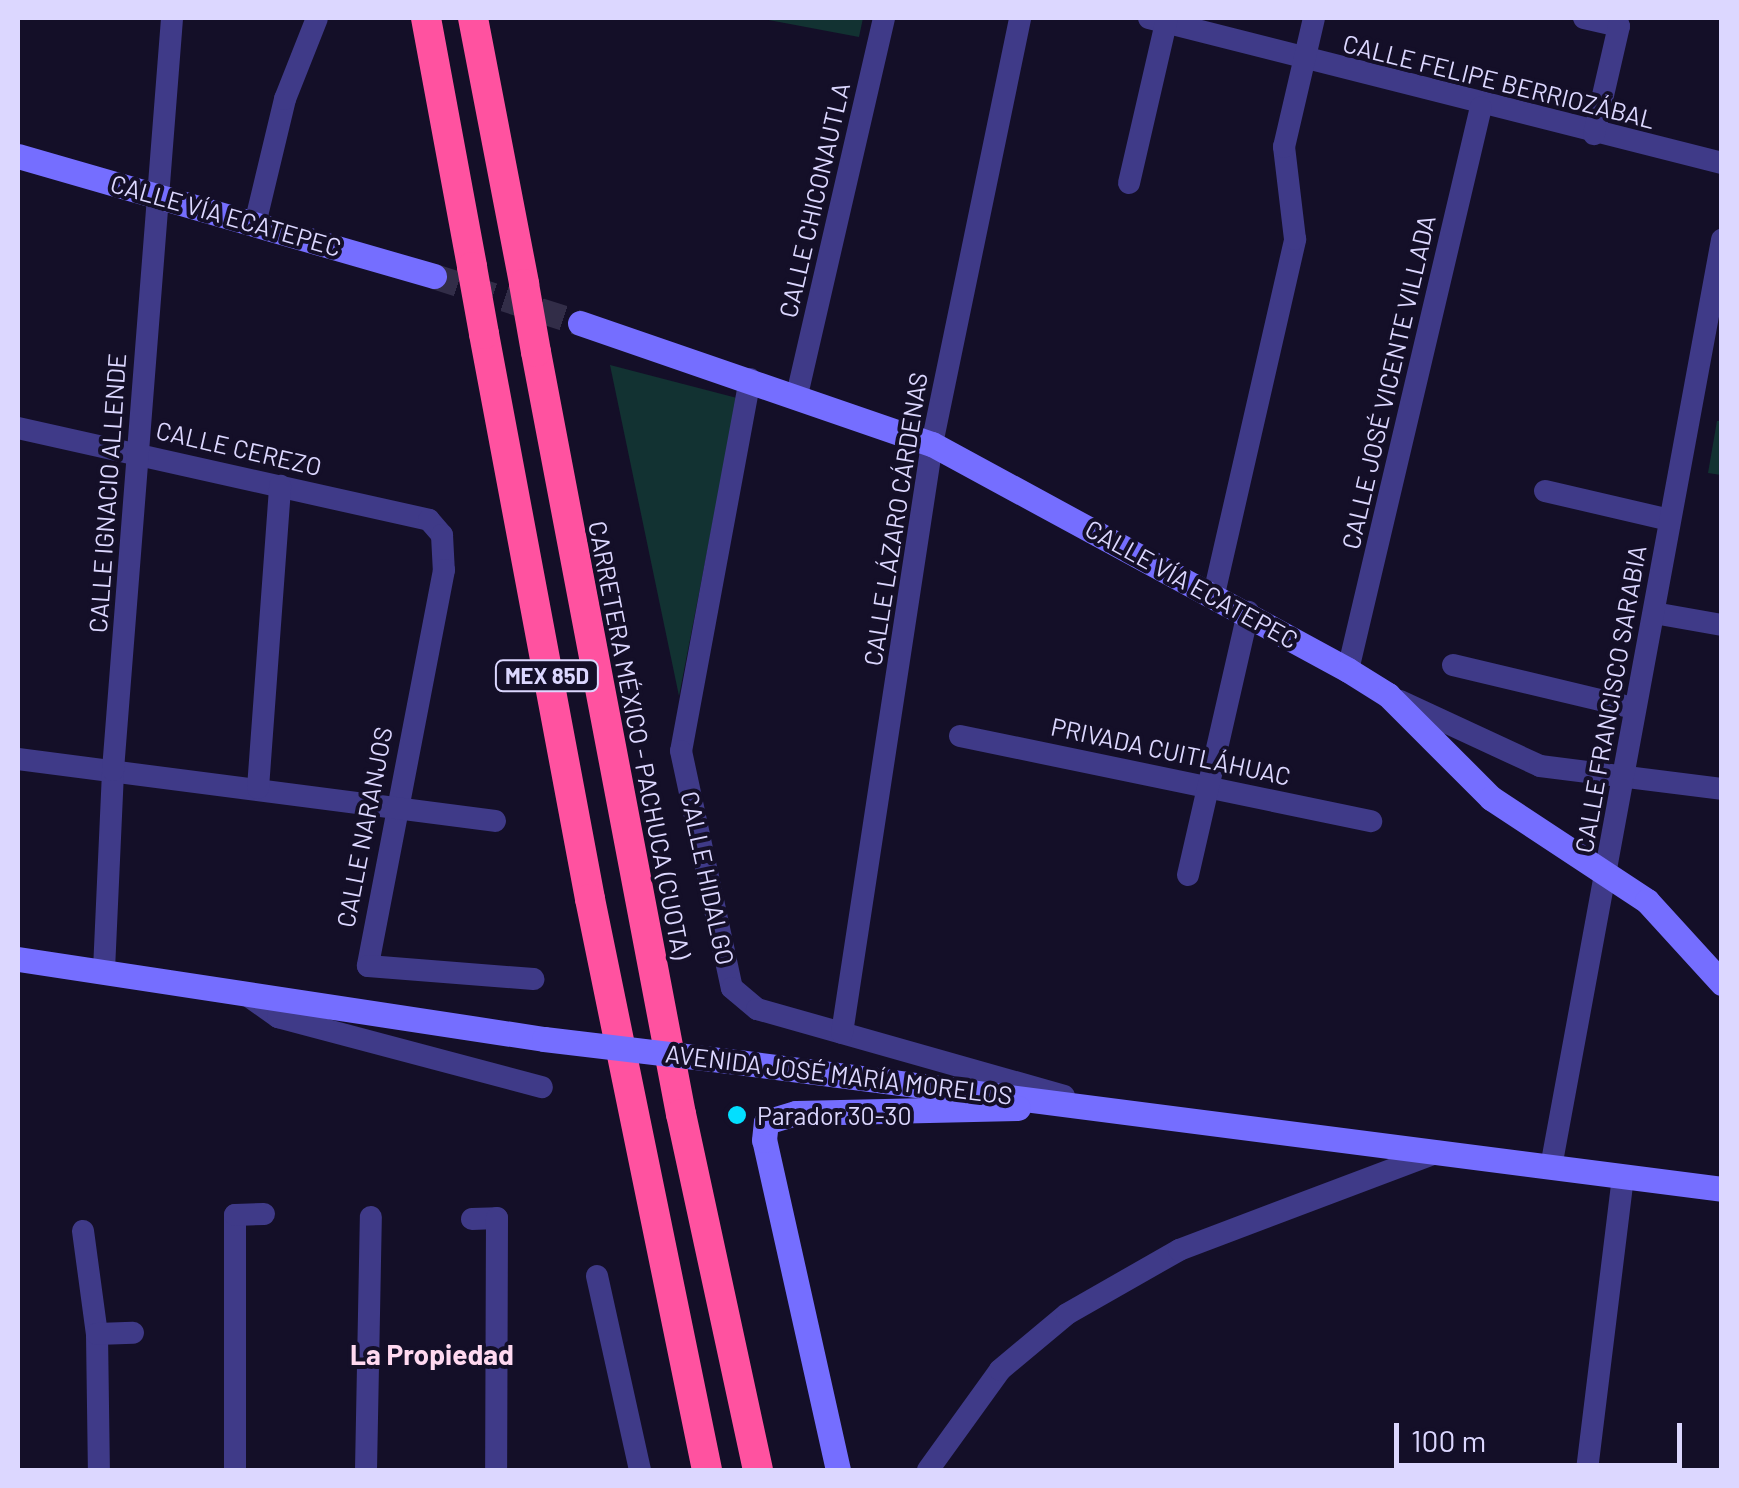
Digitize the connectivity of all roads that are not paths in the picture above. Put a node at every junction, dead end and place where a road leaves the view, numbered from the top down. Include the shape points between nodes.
1 (169, 18) edge
2 (316, 18) edge
3 (426, 18) edge
4 (473, 18) edge
5 (884, 18) edge
6 (1020, 18) edge
7 (1314, 18) edge
8 (1584, 18) edge
9 (1161, 19) edge
10 (1304, 62) junction
11 (1481, 106) junction
12 (1594, 134) junction
13 (18, 156) edge
14 (1722, 163) edge
15 (1129, 183) dead end
16 (156, 194) junction
17 (255, 224) junction
18 (1722, 240) edge
19 (434, 276) tunnel mouth
20 (580, 323) tunnel mouth
21 (750, 379) junction
22 (797, 395) junction
23 (18, 428) edge
24 (932, 444) junction
25 (139, 454) junction
26 (280, 486) junction
27 (1545, 491) dead end
28 (1670, 520) junction
29 (442, 534) joint
30 (1214, 594) junction
31 (1248, 612) junction
32 (1654, 613) junction
33 (1722, 625) edge
34 (1453, 665) dead end
35 (1348, 670) junction
36 (1388, 695) junction
37 (1634, 708) junction
38 (960, 736) dead end
39 (18, 759) edge
40 (113, 770) junction
41 (1620, 779) junction
42 (1204, 786) junction
43 (258, 788) junction
44 (1722, 788) edge
45 (394, 808) junction
46 (495, 822) dead end
47 (1370, 822) dead end
48 (1606, 870) junction
49 (1188, 874) dead end
50 (18, 960) edge
51 (104, 970) junction
52 (533, 979) dead end
53 (1722, 982) edge
54 (244, 992) junction
55 (842, 1032) junction
56 (542, 1087) dead end
57 (1094, 1106) junction
58 (1447, 1149) junction
59 (1551, 1167) junction
60 (1623, 1176) junction
61 (1722, 1189) edge
62 (264, 1214) dead end
63 (371, 1217) dead end
64 (472, 1219) dead end
65 (83, 1232) dead end
66 (597, 1276) dead end
67 (133, 1333) dead end
68 (96, 1334) junction
69 (99, 1470) edge
70 (236, 1470) edge
71 (366, 1470) edge
72 (496, 1470) edge
73 (640, 1470) edge
74 (707, 1470) edge
75 (758, 1470) edge
76 (838, 1470) edge
77 (928, 1470) edge
78 (1587, 1470) edge

1 - 16 street, CALLE IGNACIO ALLENDE
2 - 17 street via 285,99
3 - 74 highway, MEX 85D, bridge via 590,899
4 - 75 highway, CARRETERA MÉXICO - PACHUCA (CUOTA) / MEX 85D, bridge via 681,1114
5 - 22 street, CALLE CHICONAUTLA
6 - 24 street, CALLE LÁZARO CÁRDENAS
7 - 10 street
8 - 12 street via 1619,26
9 - 10 street, CALLE FELIPE BERRIOZÁBAL
9 - 15 street
10 - 11 street, CALLE FELIPE BERRIOZÁBAL
10 - 30 street via 1284,147 1296,239
11 - 12 street, CALLE FELIPE BERRIOZÁBAL
11 - 35 street, CALLE JOSÉ VICENTE VILLADA
12 - 14 street, CALLE FELIPE BERRIOZÁBAL
13 - 16 main road, CALLE VÍA ECATEPEC
16 - 17 main road, CALLE VÍA ECATEPEC
16 - 25 street, CALLE IGNACIO ALLENDE
17 - 19 main road, CALLE VÍA ECATEPEC
18 - 28 street, CALLE FRANCISCO SARABIA
20 - 21 main road, CALLE VÍA ECATEPEC
21 - 22 main road, CALLE VÍA ECATEPEC
21 - 55 street, CALLE HIDALGO via 681,751 732,988 757,1008
22 - 24 main road, CALLE VÍA ECATEPEC
23 - 25 street, CALLE CEREZO
24 - 30 main road, CALLE VÍA ECATEPEC
24 - 55 street, CALLE LÁZARO CÁRDENAS
25 - 26 street, CALLE CEREZO
25 - 40 street, CALLE IGNACIO ALLENDE
26 - 29 street, CALLE CEREZO via 429,520
26 - 43 street
27 - 28 street
28 - 32 street, CALLE FRANCISCO SARABIA
29 - 45 street, CALLE NARANJOS via 444,570
30 - 31 main road, CALLE VÍA ECATEPEC
31 - 35 main road, CALLE VÍA ECATEPEC
31 - 42 street
32 - 33 street
32 - 37 street, CALLE FRANCISCO SARABIA
34 - 37 street
35 - 36 main road, CALLE VÍA ECATEPEC
36 - 41 street via 1512,756
36 - 48 main road, CALLE VÍA ECATEPEC via 1491,798
37 - 41 street, CALLE FRANCISCO SARABIA
38 - 42 street, PRIVADA CUITLÁHUAC
39 - 40 street
40 - 43 street
40 - 51 street, CALLE IGNACIO ALLENDE
41 - 44 street
41 - 48 street, CALLE FRANCISCO SARABIA
42 - 47 street, PRIVADA CUITLÁHUAC
42 - 49 street
43 - 45 street
45 - 46 street
45 - 52 street, CALLE NARANJOS via 368,966
48 - 53 main road, CALLE VÍA ECATEPEC via 1647,901
48 - 59 street, CALLE FRANCISCO SARABIA
50 - 51 main road, AVENIDA JOSÉ MARÍA MORELOS
51 - 54 main road, AVENIDA JOSÉ MARÍA MORELOS
54 - 56 street via 278,1018
54 - 57 main road, AVENIDA JOSÉ MARÍA MORELOS, bridge via 544,1039
55 - 57 street, CALLE HIDALGO
57 - 58 main road, AVENIDA JOSÉ MARÍA MORELOS
57 - 76 main road via 796,1113 766,1122 764,1140
58 - 59 main road, AVENIDA JOSÉ MARÍA MORELOS
58 - 77 street via 1179,1250 1067,1314 1000,1370
59 - 60 main road, AVENIDA JOSÉ MARÍA MORELOS
60 - 61 main road, AVENIDA JOSÉ MARÍA MORELOS
60 - 78 street
62 - 70 street via 234,1214
63 - 71 street
64 - 72 street via 497,1218
65 - 68 street
66 - 73 street
67 - 68 street
68 - 69 street

